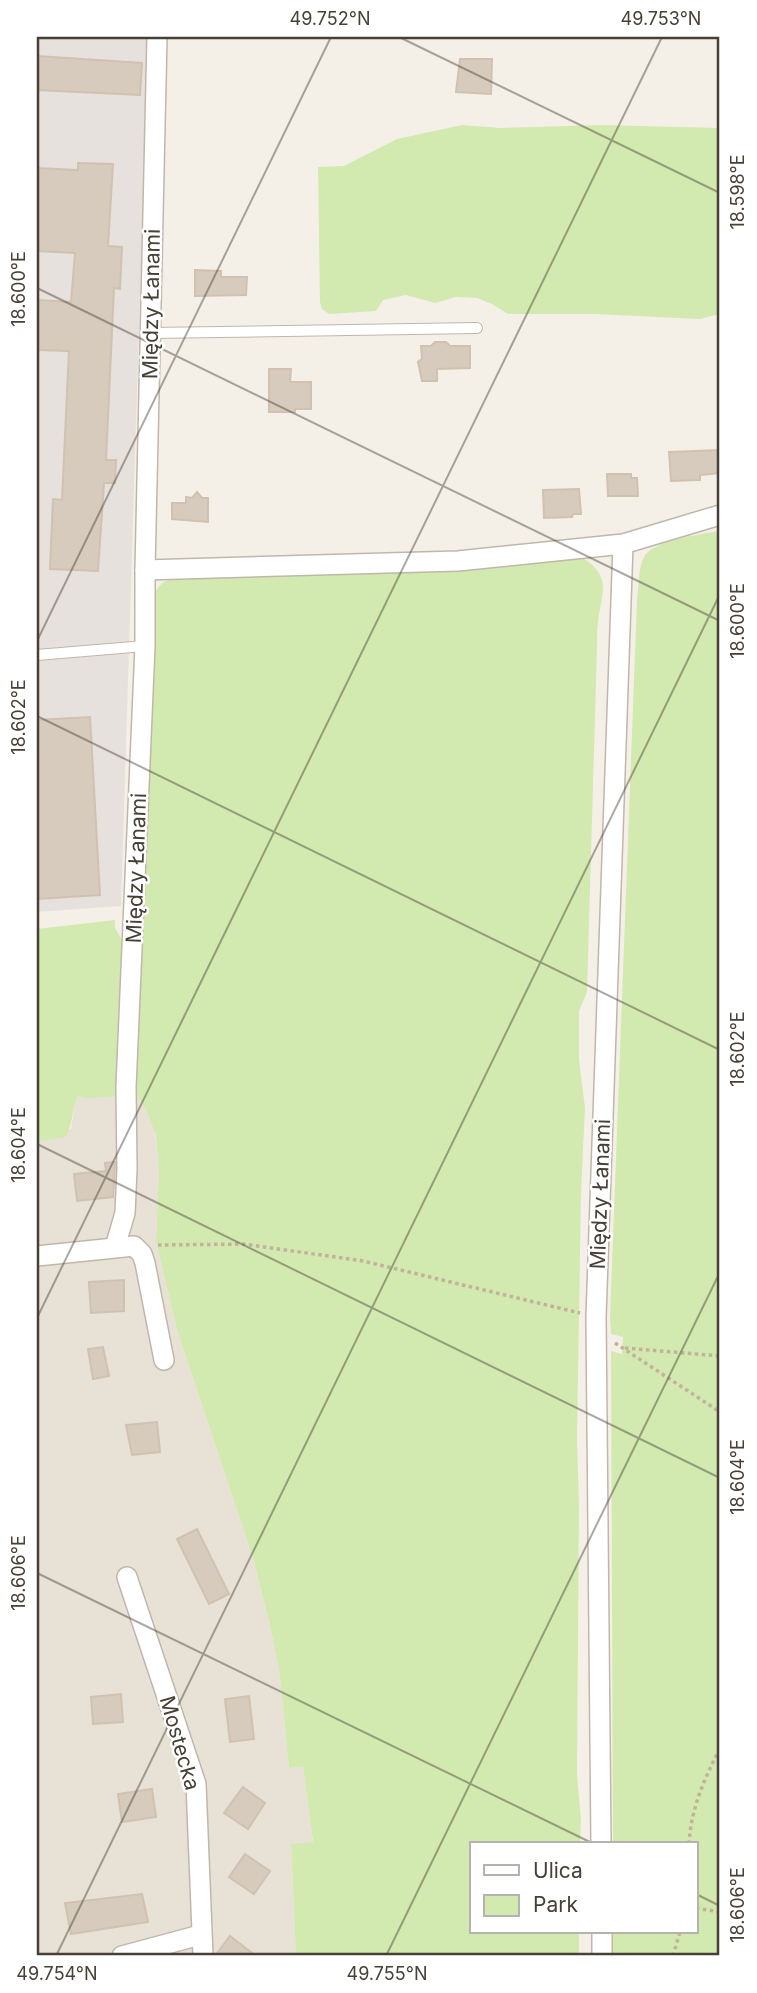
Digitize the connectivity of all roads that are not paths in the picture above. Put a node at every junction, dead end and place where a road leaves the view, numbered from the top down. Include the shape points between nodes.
1 (157, 37) edge
2 (478, 328) dead end
3 (150, 333) junction
4 (720, 515) edge
5 (623, 544) junction
6 (145, 570) junction
7 (145, 646) junction
8 (37, 655) edge
9 (124, 1247) junction
10 (37, 1256) edge
11 (164, 1360) dead end
12 (127, 1577) dead end
13 (601, 1842) edge
14 (602, 1934) edge
15 (200, 1935) junction
16 (122, 1956) edge
17 (203, 1956) edge
18 (602, 1956) edge

1 - 3 street, Między Łanami
2 - 3 lane
3 - 6 street, Między Łanami
4 - 5 street
5 - 6 street via 458,561
5 - 13 street, Między Łanami via 596,1324
6 - 7 street, Między Łanami
7 - 8 lane
7 - 9 street, Między Łanami via 126,1087
9 - 10 street
9 - 11 street via 142,1254
12 - 15 street, Mostecka via 196,1784
14 - 18 street
15 - 16 street
15 - 17 street, Mostecka

